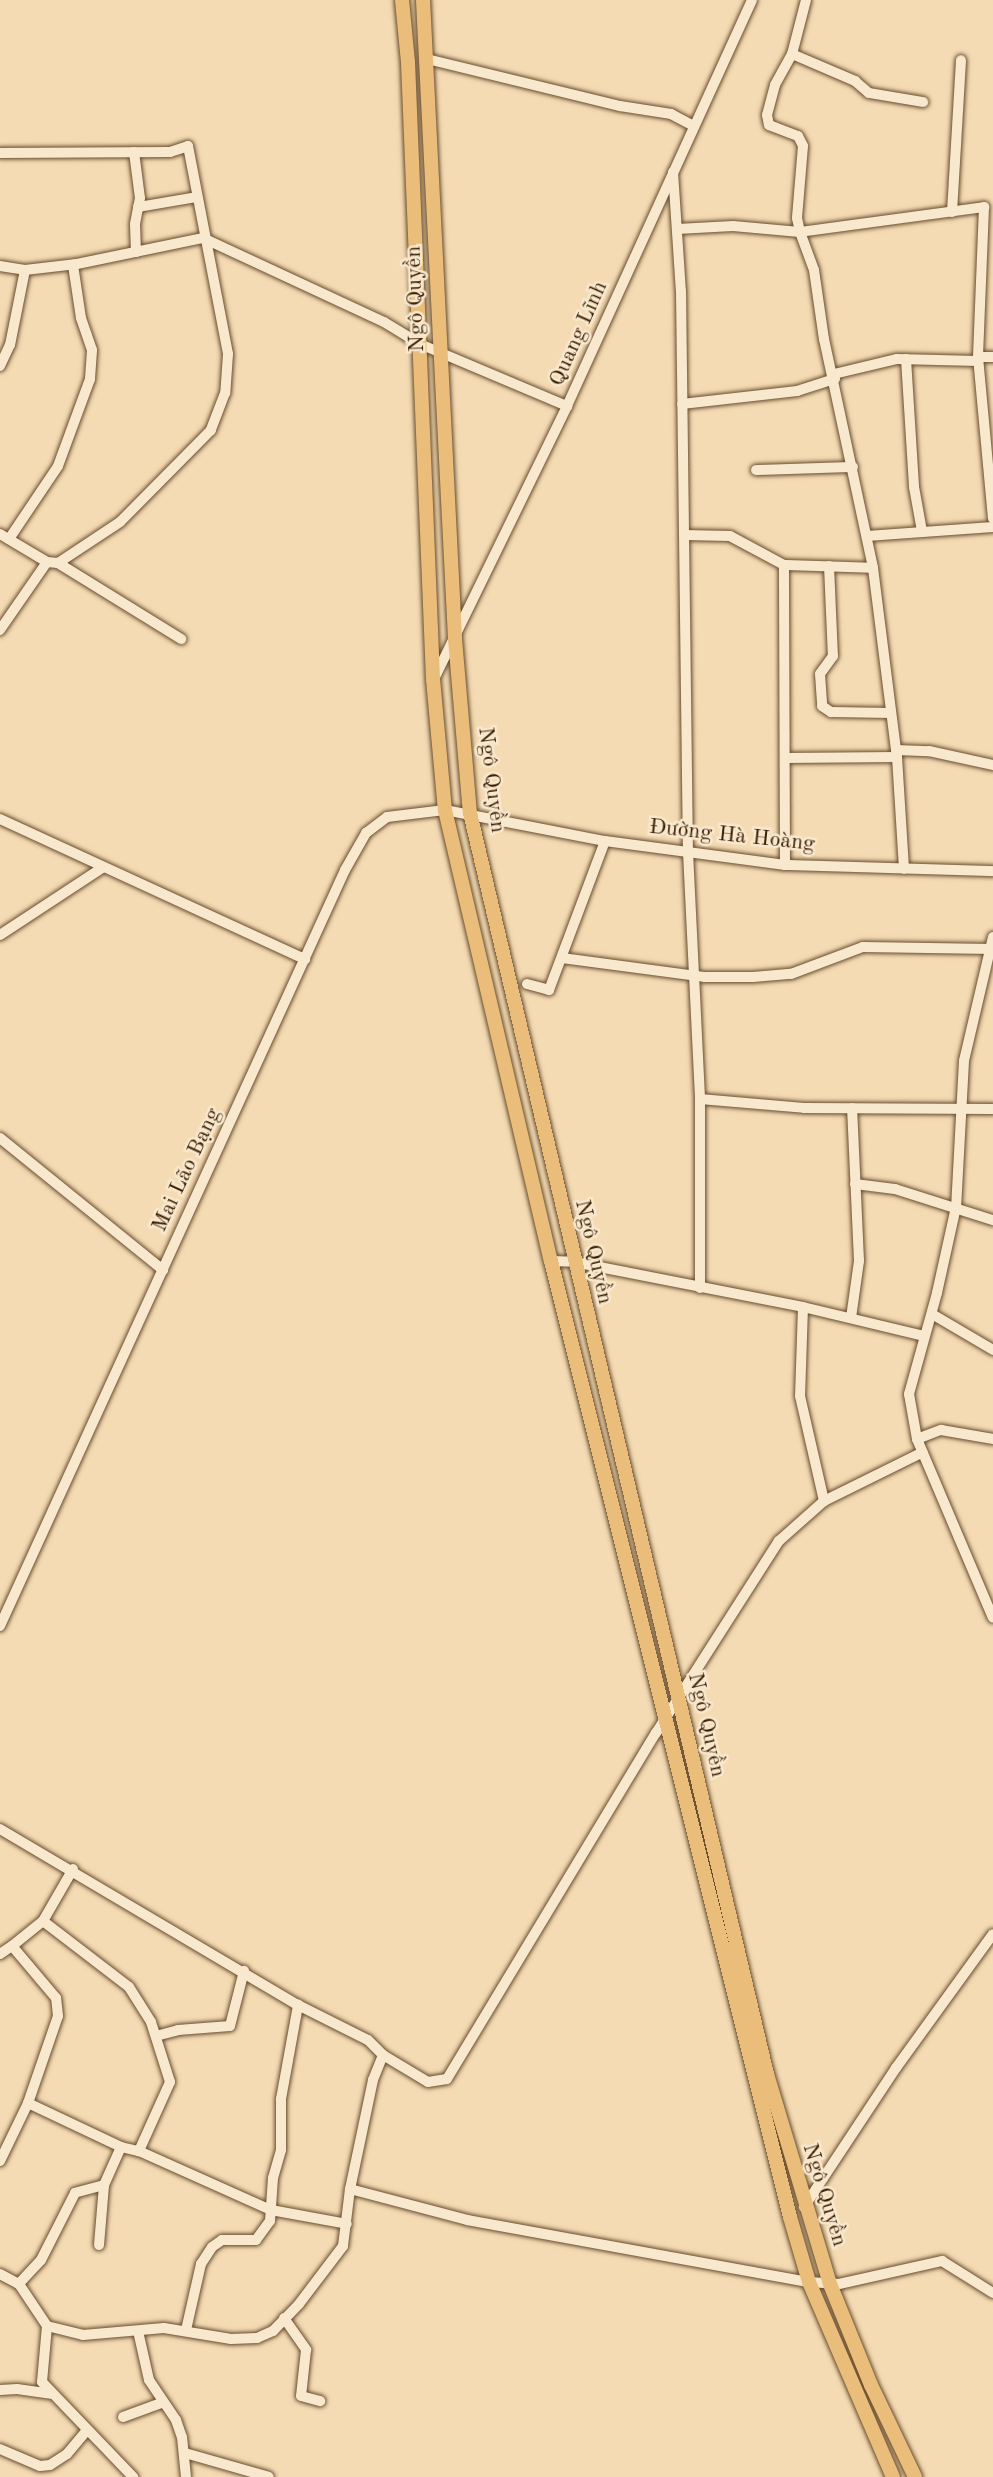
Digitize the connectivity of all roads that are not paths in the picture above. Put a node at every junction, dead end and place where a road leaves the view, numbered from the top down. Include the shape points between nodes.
1 (402, 0) edge
2 (423, 0) edge
3 (752, 0) edge
4 (806, 0) edge
5 (792, 54) junction
6 (427, 59) junction
7 (961, 60) dead end
8 (923, 102) dead end
9 (694, 126) junction
10 (135, 152) junction
11 (0, 154) edge
12 (674, 172) junction
13 (196, 197) junction
14 (138, 207) junction
15 (952, 212) junction
16 (677, 229) junction
17 (800, 232) junction
18 (203, 238) junction
19 (136, 252) junction
20 (73, 265) junction
21 (0, 266) edge
22 (25, 270) junction
23 (420, 344) junction
24 (439, 350) junction
25 (993, 357) edge
26 (906, 359) junction
27 (978, 359) junction
28 (0, 366) edge
29 (834, 376) junction
30 (682, 404) junction
31 (567, 406) junction
32 (853, 466) junction
33 (756, 470) dead end
34 (993, 518) edge
35 (993, 527) edge
36 (922, 531) junction
37 (684, 535) junction
38 (4, 536) edge
39 (867, 536) junction
40 (52, 563) junction
41 (784, 565) junction
42 (829, 566) junction
43 (873, 568) junction
44 (0, 630) edge
45 (182, 639) dead end
46 (455, 639) junction
47 (433, 680) junction
48 (891, 713) junction
49 (896, 753) junction
50 (785, 758) junction
51 (993, 765) edge
52 (445, 810) junction
53 (470, 813) junction
54 (0, 819) edge
55 (605, 841) junction
56 (688, 852) junction
57 (785, 865) junction
58 (102, 868) junction
59 (904, 869) junction
60 (993, 871) edge
61 (0, 935) edge
62 (992, 945) edge
63 (562, 958) junction
64 (305, 959) junction
65 (694, 976) junction
66 (527, 984) dead end
67 (700, 1099) junction
68 (852, 1108) junction
69 (963, 1108) junction
70 (993, 1109) edge
71 (0, 1138) edge
72 (855, 1184) junction
73 (956, 1207) junction
74 (993, 1220) edge
75 (551, 1261) junction
76 (574, 1262) junction
77 (163, 1270) junction
78 (700, 1288) junction
79 (803, 1307) junction
80 (932, 1314) junction
81 (850, 1318) junction
82 (924, 1336) junction
83 (993, 1350) edge
84 (993, 1438) edge
85 (917, 1439) junction
86 (923, 1452) junction
87 (824, 1501) junction
88 (993, 1618) edge
89 (0, 1626) edge
90 (679, 1701) junction
91 (665, 1720) junction
92 (0, 1829) edge
93 (73, 1869) junction
94 (43, 1922) junction
95 (993, 1934) edge
96 (12, 1946) junction
97 (0, 1954) edge
98 (244, 1971) junction
99 (298, 2004) junction
100 (156, 2036) junction
101 (383, 2055) junction
102 (28, 2103) junction
103 (121, 2146) junction
104 (139, 2151) junction
105 (0, 2161) edge
106 (104, 2185) junction
107 (350, 2189) junction
108 (804, 2207) junction
109 (271, 2210) junction
110 (347, 2224) junction
111 (99, 2245) dead end
112 (0, 2274) edge
113 (809, 2282) junction
114 (19, 2284) junction
115 (830, 2284) junction
116 (993, 2293) edge
117 (284, 2318) junction
118 (47, 2326) junction
119 (186, 2330) junction
120 (138, 2331) junction
121 (0, 2390) edge
122 (51, 2394) junction
123 (320, 2401) dead end
124 (162, 2403) junction
125 (123, 2417) dead end
126 (87, 2430) junction
127 (0, 2450) edge
128 (184, 2453) junction
129 (40, 2466) junction
130 (34, 2477) edge
131 (133, 2477) edge
132 (186, 2477) edge
133 (269, 2477) edge
134 (893, 2477) edge
135 (915, 2477) edge

1 - 23 main road, Ngô Quyền
2 - 6 main road, Ngô Quyền
3 - 9 street, Quang Lĩnh
4 - 5 street
5 - 8 street via 855,81 869,93
5 - 17 street via 775,85 767,115 769,125 798,136 803,147 797,218
6 - 9 street via 620,106 671,114
6 - 24 main road, Ngô Quyền
7 - 15 street
9 - 12 street, Quang Lĩnh
10 - 11 street
10 - 13 street via 170,152 188,146
10 - 14 street
12 - 16 street
12 - 31 street, Quang Lĩnh
13 - 14 street
13 - 18 street
14 - 19 street
15 - 17 street
15 - 27 street via 984,207
16 - 17 street via 733,226
16 - 30 street
17 - 29 street via 814,270
18 - 19 street
18 - 23 street via 384,322
18 - 40 street via 228,354 225,393 210,430 120,522
19 - 20 street
20 - 22 street
20 - 38 street via 81,318 92,350 90,379 58,466
21 - 22 street
22 - 28 street via 10,345
23 - 24 street
23 - 47 main road, Ngô Quyền
24 - 31 street
24 - 46 main road, Ngô Quyền
25 - 27 street
26 - 27 street
26 - 29 street via 870,363
26 - 36 street via 914,487
27 - 34 street
29 - 30 street via 797,391
29 - 32 street
30 - 37 street
31 - 46 street, Quang Lĩnh
32 - 33 street
32 - 39 street
35 - 36 street
36 - 39 street
37 - 41 street via 730,536
37 - 56 street
38 - 40 street
39 - 43 street
40 - 44 street
40 - 45 street
41 - 42 street
41 - 50 street
42 - 43 street
42 - 48 street via 832,656 820,674 822,706 831,712
43 - 48 street
46 - 47 street, Quang Lĩnh
46 - 53 main road, Ngô Quyền
47 - 52 main road, Ngô Quyền
48 - 49 street
49 - 50 street
49 - 51 street via 929,751
49 - 59 street
50 - 57 street
52 - 53 street, Mai Lão Bạng
52 - 64 street, Mai Lão Bạng via 387,817 366,833
52 - 75 main road, Ngô Quyền
53 - 55 street, Đường Hà Hoàng
53 - 76 main road, Ngô Quyền
54 - 58 street
55 - 56 street, Đường Hà Hoàng
55 - 63 street
56 - 57 street, Đường Hà Hoàng
56 - 65 street
57 - 59 street, Đường Hà Hoàng
58 - 61 street
58 - 64 street
59 - 60 street, Đường Hà Hoàng
62 - 65 street via 863,947 781,976
62 - 69 street via 964,1060
63 - 65 street
63 - 66 street via 549,990
64 - 77 street, Mai Lão Bạng
65 - 67 street
67 - 68 street
67 - 78 street
68 - 69 street
68 - 72 street
69 - 70 street
69 - 73 street
71 - 77 street
72 - 73 street via 895,1189
72 - 81 street via 858,1277
73 - 74 street
73 - 80 street
75 - 76 street
75 - 91 main road, Ngô Quyền
76 - 78 street
76 - 90 main road, Ngô Quyền
77 - 89 street, Mai Lão Bạng
78 - 79 street
79 - 81 street
79 - 87 street via 800,1396
80 - 82 street
80 - 83 street
81 - 82 street
82 - 85 street via 909,1394
84 - 85 street via 941,1430
85 - 86 street
86 - 87 street
86 - 88 street
87 - 90 street via 779,1541
90 - 91 street
90 - 108 main road, Ngô Quyền via 767,2074
91 - 101 street via 447,2079 428,2082
91 - 113 main road, Ngô Quyền
92 - 93 street
93 - 94 street
93 - 98 street
94 - 96 street
94 - 100 street via 129,1987
95 - 108 street via 896,2068
96 - 97 street
96 - 102 street via 56,1998 58,2016
98 - 99 street
98 - 100 street via 230,2026
99 - 101 street via 368,2040
99 - 109 street via 281,2099 281,2150 273,2178
100 - 104 street via 170,2082
101 - 107 street via 373,2080
102 - 103 street
102 - 105 street
103 - 104 street
103 - 106 street
104 - 109 street
106 - 111 street
106 - 114 street via 75,2193 41,2259
107 - 110 street
107 - 113 street via 467,2220
108 - 115 main road, Ngô Quyền
109 - 110 street
109 - 119 street via 263,2236 256,2240 222,2240 212,2247 201,2264
110 - 117 street via 343,2246
112 - 114 street
113 - 115 street
113 - 134 main road, Ngô Quyền
114 - 118 street
115 - 116 street via 942,2262
115 - 135 main road, Ngô Quyền via 870,2385
117 - 119 street via 273,2331 257,2338 231,2339
117 - 123 street via 306,2350 301,2396
118 - 120 street via 82,2335
118 - 122 street via 41,2367 42,2382
119 - 120 street
120 - 124 street via 149,2380
121 - 122 street
122 - 126 street
124 - 125 street
124 - 128 street via 176,2420
126 - 129 street via 60,2460
126 - 131 street
127 - 129 street
128 - 132 street
128 - 133 street
129 - 130 street

